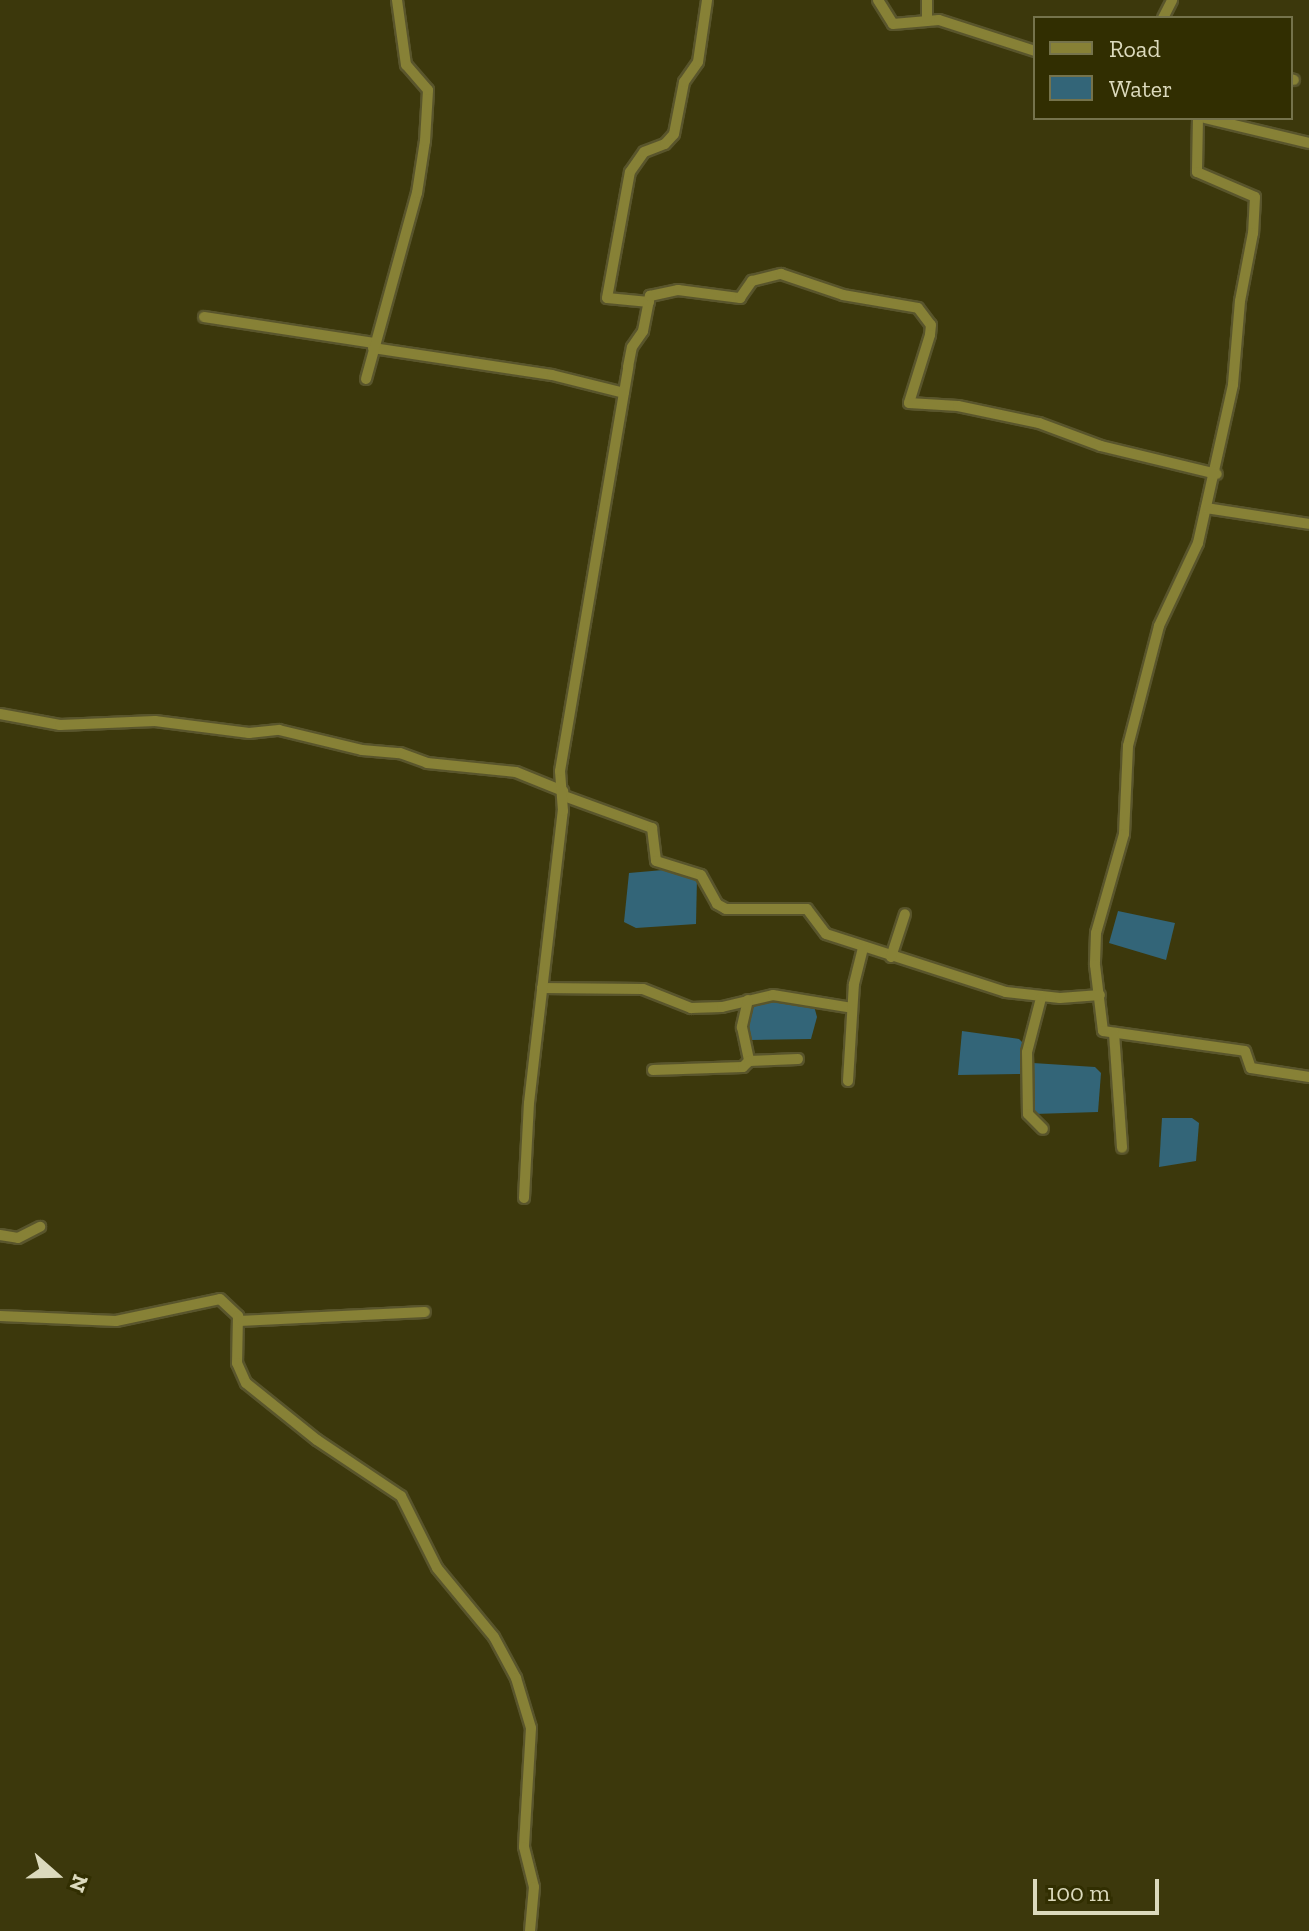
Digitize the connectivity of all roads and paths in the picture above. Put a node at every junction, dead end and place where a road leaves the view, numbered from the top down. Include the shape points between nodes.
1 (397, 0) edge
2 (707, 0) edge
3 (878, 0) edge
4 (927, 0) edge
5 (927, 19) junction
6 (1033, 50) edge
7 (1198, 120) edge
8 (1213, 120) edge
9 (1309, 143) edge
10 (649, 302) junction
11 (204, 317) dead end
12 (374, 346) junction
13 (366, 379) dead end
14 (624, 393) junction
15 (1215, 473) junction
16 (1206, 508) junction
17 (1309, 524) edge
18 (0, 714) edge
19 (563, 793) junction
20 (905, 914) dead end
21 (863, 947) junction
22 (891, 957) junction
23 (542, 988) junction
24 (1100, 995) junction
25 (1041, 998) junction
26 (748, 1000) junction
27 (852, 1008) junction
28 (1114, 1033) junction
29 (798, 1059) dead end
30 (749, 1061) junction
31 (653, 1070) dead end
32 (1309, 1077) edge
33 (848, 1081) dead end
34 (1043, 1129) dead end
35 (1122, 1148) dead end
36 (524, 1198) dead end
37 (40, 1227) dead end
38 (0, 1235) edge
39 (425, 1312) dead end
40 (0, 1316) edge
41 (239, 1321) junction
42 (530, 1931) edge

1 - 12 street via 406,65 410,75 427,85 428,112 417,193
2 - 10 street via 698,62 684,82 674,134 644,152 630,172 607,298
3 - 5 street via 893,24
4 - 5 street
5 - 6 street
7 - 15 street via 1197,172 1249,193 1256,201 1233,385
8 - 9 street
10 - 14 street via 643,331 632,347
10 - 15 street via 650,296 678,290 740,298 752,281 781,274 843,295 918,308 931,325 909,403 958,406 1027,420 1101,446
11 - 12 street
12 - 13 street
12 - 14 street via 552,375
14 - 19 street via 560,771
15 - 16 street
16 - 17 street
16 - 24 street via 1198,543 1159,626 1128,746 1121,852 1094,939
18 - 19 street via 60,725 155,721 249,733 279,730 427,763 516,772
19 - 21 street via 652,828 656,861 701,875 726,909 807,909 821,931
19 - 23 street
20 - 22 street
21 - 22 street
21 - 27 street
22 - 25 street
23 - 26 street via 643,989 691,1008
23 - 36 street
24 - 25 street
24 - 28 street via 1103,1031
25 - 34 street via 1027,1052 1028,1114
26 - 27 street via 783,995
26 - 30 street via 742,1027
27 - 33 street
28 - 32 street via 1245,1051 1251,1068
28 - 35 street
29 - 30 street
30 - 31 street via 743,1067
37 - 38 street via 18,1238
39 - 41 street
40 - 41 street via 131,1320 214,1297 226,1302
41 - 42 street via 237,1363 246,1383 317,1440 401,1496 437,1568 494,1637 516,1678 531,1728 524,1847 534,1887

